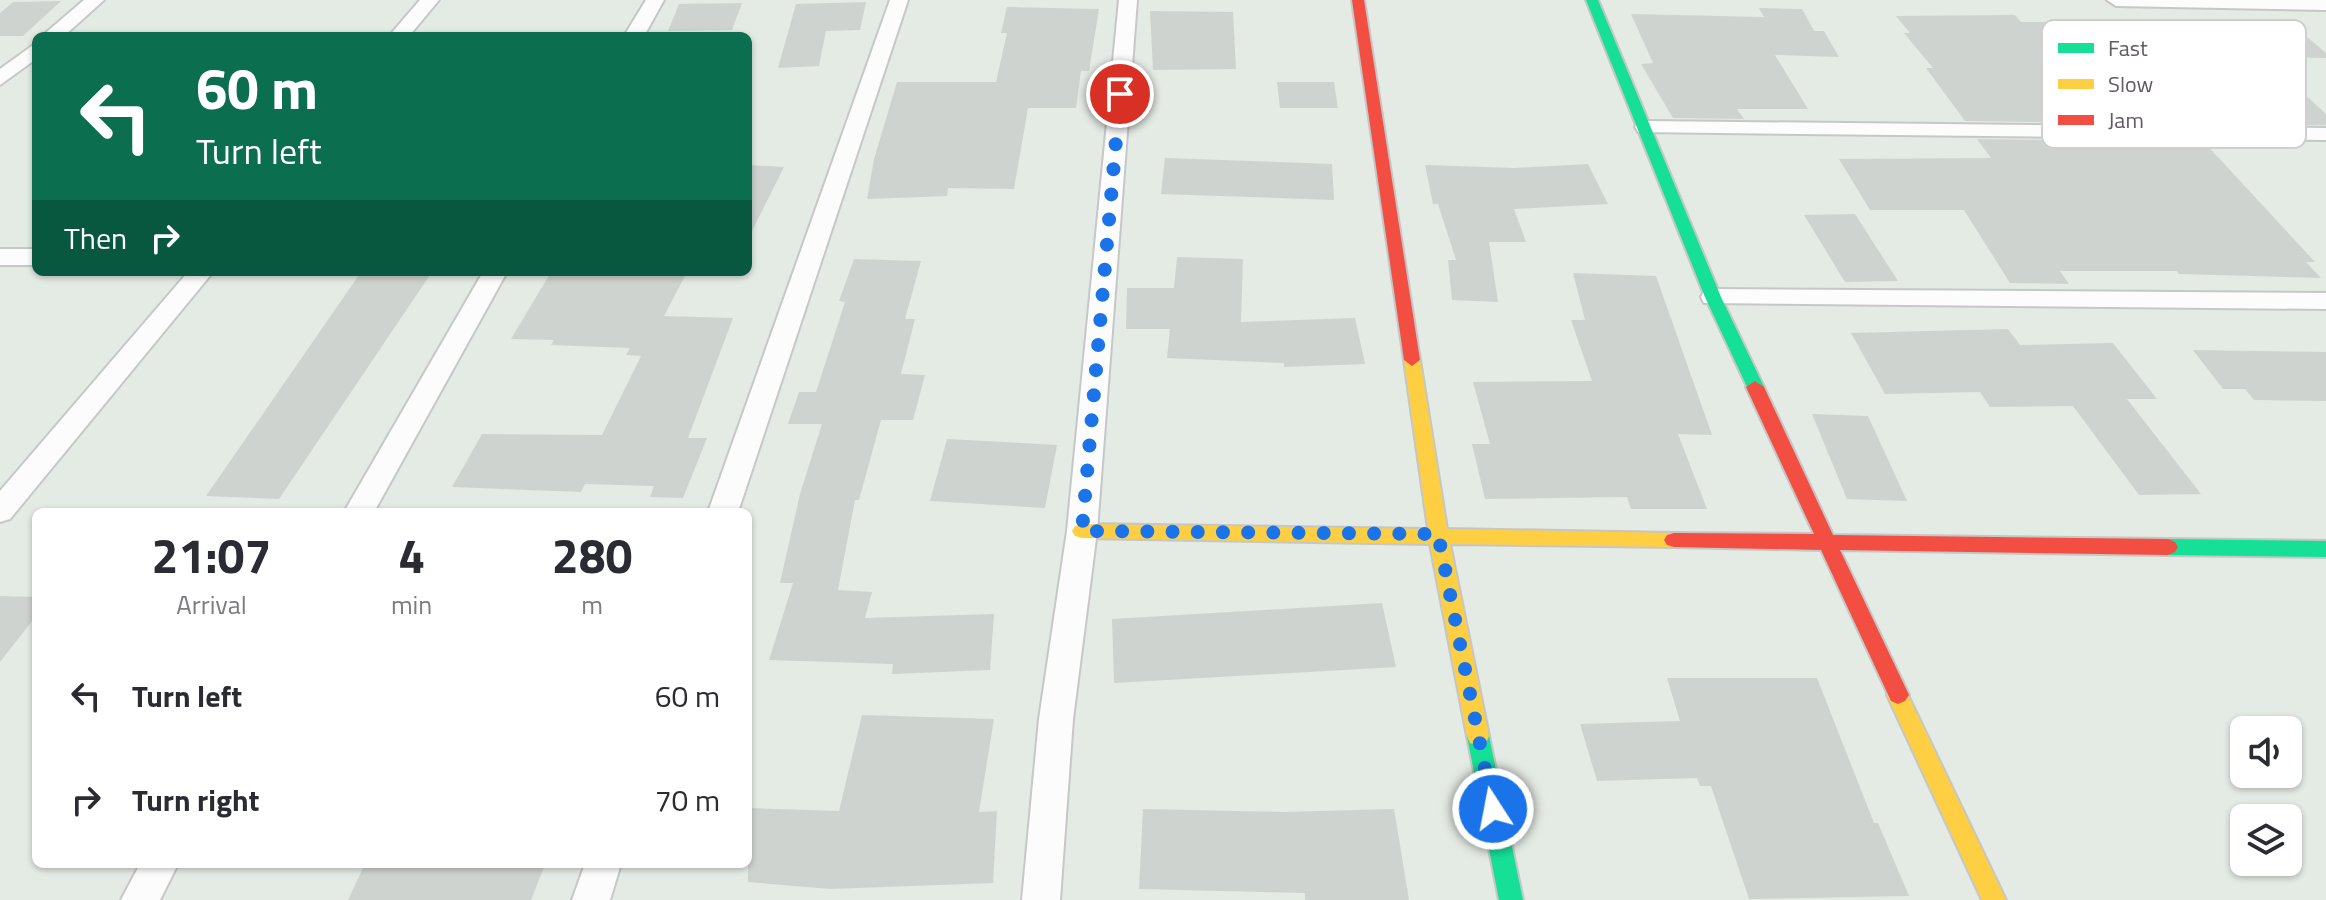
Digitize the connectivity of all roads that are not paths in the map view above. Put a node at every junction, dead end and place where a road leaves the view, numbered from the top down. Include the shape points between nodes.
1 (95, 0) edge
2 (430, 0) edge
3 (655, 0) edge
4 (899, 0) edge
5 (1128, 0) edge
6 (1358, 0) edge
7 (1592, 0) edge
8 (2116, 0) edge
9 (2326, 4) edge
10 (57, 32) edge
11 (402, 32) edge
12 (636, 32) edge
13 (32, 52) edge
14 (0, 79) edge
15 (1646, 127) junction
16 (2042, 131) edge
17 (2306, 134) edge
18 (2326, 134) edge
19 (0, 257) edge
20 (32, 257) edge
21 (198, 276) edge
22 (493, 276) edge
23 (1713, 297) junction
24 (2326, 301) edge
25 (361, 508) edge
26 (724, 508) edge
27 (0, 511) edge
28 (1082, 531) junction
29 (1438, 534) junction
30 (1828, 540) junction
31 (2326, 549) edge
32 (158, 868) edge
33 (602, 868) edge
34 (140, 900) edge
35 (591, 900) edge
36 (1041, 900) edge
37 (1511, 900) edge
38 (1994, 900) edge

1 - 10 street
2 - 11 street
3 - 12 street
4 - 26 street
5 - 28 street
6 - 29 street
7 - 15 street
8 - 9 street
13 - 14 street
15 - 16 street
15 - 23 street
17 - 18 street
19 - 20 street
21 - 27 street
22 - 25 street
23 - 24 street
23 - 30 street
28 - 29 street
28 - 36 street via 1056,719
29 - 30 street
29 - 37 street
30 - 31 street
30 - 38 street
32 - 34 street
33 - 35 street

